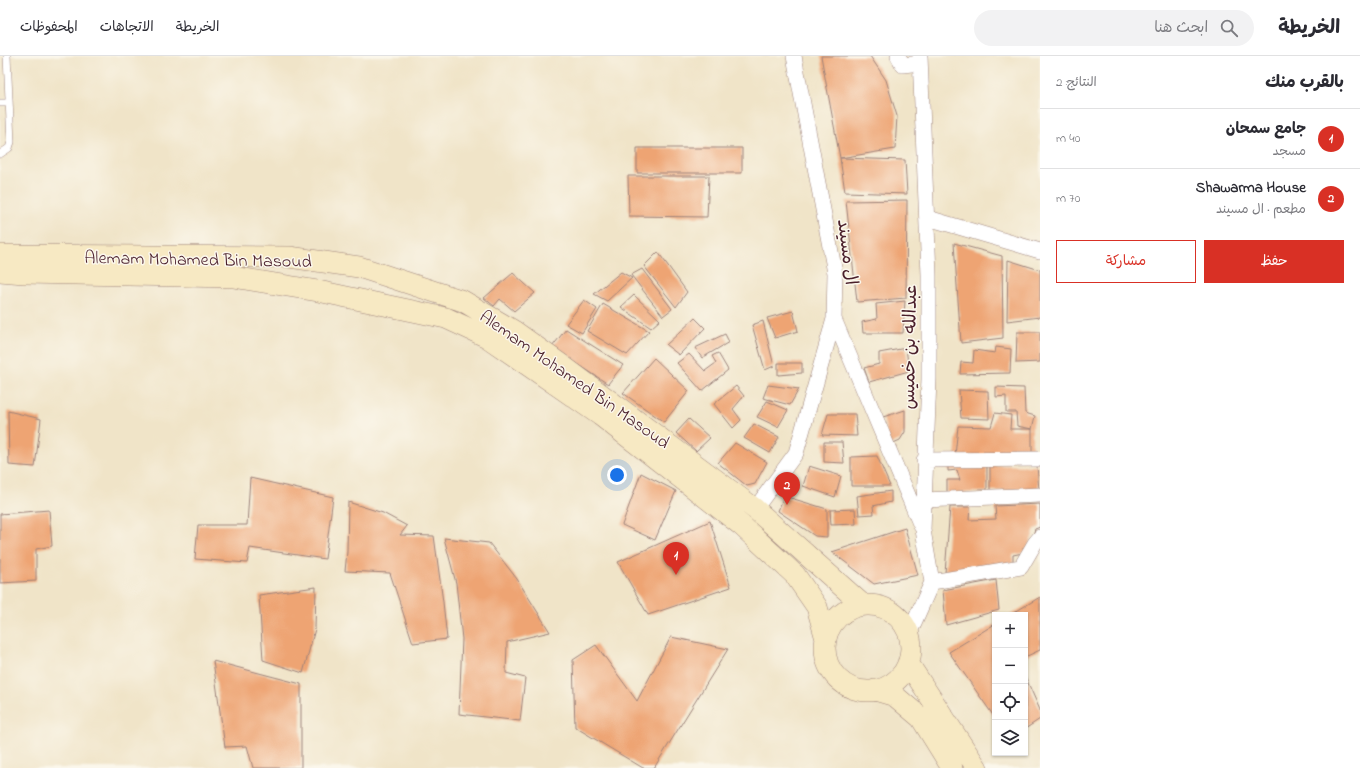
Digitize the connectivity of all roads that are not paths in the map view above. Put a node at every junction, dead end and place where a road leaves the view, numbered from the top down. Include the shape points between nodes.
1 (7, 56) edge
2 (794, 56) edge
3 (898, 56) edge
4 (920, 59) edge
5 (0, 103) edge
6 (9, 103) junction
7 (0, 154) edge
8 (928, 218) junction
9 (1040, 251) edge
10 (0, 255) edge
11 (324, 262) junction
12 (0, 271) edge
13 (318, 291) junction
14 (834, 319) junction
15 (1040, 459) edge
16 (924, 460) junction
17 (1040, 495) edge
18 (924, 500) junction
19 (755, 509) junction
20 (922, 530) junction
21 (1040, 537) edge
22 (932, 582) junction
23 (864, 605) junction
24 (909, 634) junction
25 (826, 639) junction
26 (908, 663) junction
27 (875, 690) junction
28 (952, 768) edge
29 (977, 768) edge

1 - 6 lane
2 - 14 street, ال مسيند via 835,273
3 - 4 street via 903,65
4 - 8 street, عبدالله بن خميس
5 - 6 lane
6 - 7 lane via 11,142
8 - 9 street
8 - 16 street, عبدالله بن خميس via 929,379
10 - 11 street, Alemam Mohamed Bin Masoud via 289,257
11 - 13 street via 343,272 345,280 341,287
11 - 19 street, Alemam Mohamed Bin Masoud via 359,267 463,301 514,331
12 - 13 street, Alemam Mohamed Bin Masoud via 233,277
13 - 25 street, Alemam Mohamed Bin Masoud via 446,318 487,337 600,415 741,525 795,575 817,607
14 - 19 street, ال مسيند via 796,453
14 - 20 street
15 - 16 street
16 - 18 street, عبدالله بن خميس
17 - 18 street
18 - 20 street, عبدالله بن خميس
19 - 23 street, Alemam Mohamed Bin Masoud
20 - 22 street, عبدالله بن خميس
21 - 22 street via 1021,566
22 - 24 street
23 - 24 street, Alemam Mohamed Bin Masoud via 891,611 902,621
23 - 25 street, Alemam Mohamed Bin Masoud via 850,608 839,616 831,626
24 - 26 street, Alemam Mohamed Bin Masoud via 912,649
25 - 27 street, Alemam Mohamed Bin Masoud via 825,652 829,666 837,677 847,685 860,690
26 - 27 street, Alemam Mohamed Bin Masoud via 901,676 889,685
26 - 29 street
27 - 28 street, Alemam Mohamed Bin Masoud via 895,696 921,718

